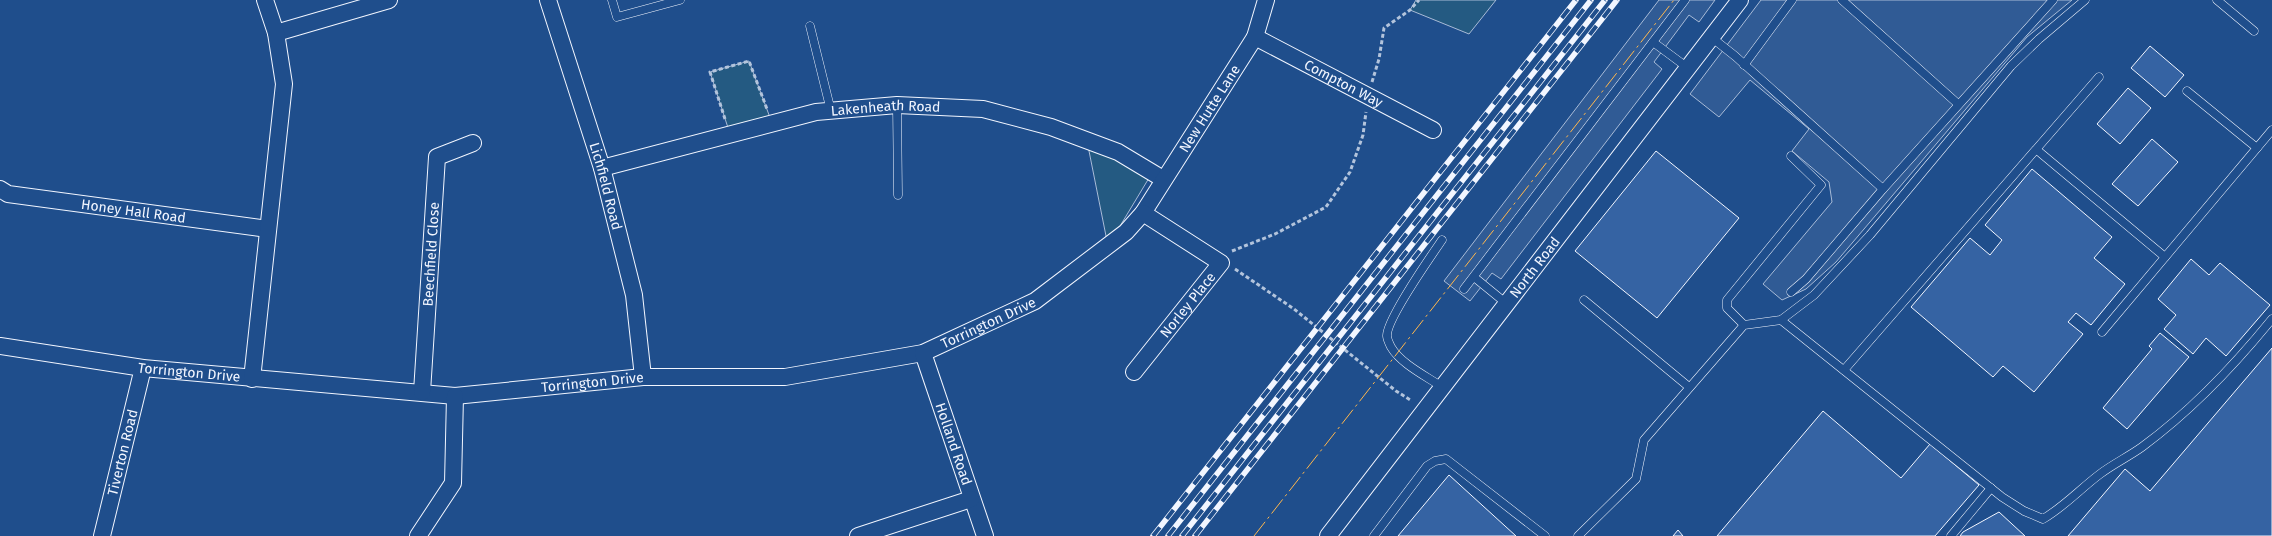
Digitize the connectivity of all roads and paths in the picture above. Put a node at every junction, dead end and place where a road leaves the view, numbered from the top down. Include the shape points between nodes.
1 (265, 0) edge
2 (389, 0) edge
3 (548, 0) edge
4 (612, 0) edge
5 (680, 0) edge
6 (1266, 0) edge
7 (1419, 0) edge
8 (1685, 0) edge
9 (1740, 0) edge
10 (1792, 0) edge
11 (1842, 0) edge
12 (2052, 0) edge
13 (2085, 0) edge
14 (2217, 0) edge
15 (810, 26) dead end
16 (2254, 31) dead end
17 (276, 33) junction
18 (1255, 37) junction
19 (1711, 37) junction
20 (1653, 42) junction
21 (1744, 65) junction
22 (1688, 68) junction
23 (2099, 77) dead end
24 (2187, 91) dead end
25 (1368, 96) junction
26 (1958, 104) junction
27 (897, 105) junction
28 (831, 111) junction
29 (772, 123) junction
30 (1433, 130) dead end
31 (2272, 130) edge
32 (730, 134) junction
33 (473, 143) dead end
34 (2257, 148) junction
35 (2037, 150) junction
36 (1791, 156) dead end
37 (602, 168) junction
38 (1163, 179) junction
39 (0, 189) edge
40 (1884, 189) junction
41 (898, 195) dead end
42 (1143, 212) junction
43 (268, 229) junction
44 (1442, 240) dead end
45 (2165, 257) junction
46 (1221, 263) junction
47 (1474, 277) junction
48 (1464, 289) dead end
49 (1790, 292) dead end
50 (1584, 300) dead end
51 (1507, 304) junction
52 (2272, 319) edge
53 (1781, 320) junction
54 (1744, 324) junction
55 (2102, 332) dead end
56 (0, 346) edge
57 (922, 352) junction
58 (143, 368) junction
59 (1844, 370) junction
60 (1134, 372) dead end
61 (643, 377) junction
62 (252, 378) junction
63 (1442, 387) junction
64 (1689, 387) junction
65 (1396, 391) dead end
66 (422, 392) junction
67 (455, 396) junction
68 (1991, 488) junction
69 (971, 499) junction
70 (102, 536) edge
71 (418, 536) edge
72 (858, 536) edge
73 (985, 536) edge
74 (1328, 536) edge
75 (1374, 536) edge
76 (1545, 536) edge
77 (1578, 536) edge
78 (1951, 536) edge

1 - 17 street
2 - 17 street
3 - 37 street, Lichfield Road
4 - 5 lane via 617,17
6 - 18 street, New Hutte Lane
7 - 25 path via 1384,28
8 - 20 lane
9 - 19 street, North Road
10 - 21 lane
11 - 26 lane
12 - 26 lane
13 - 53 lane via 2010,66 1864,241 1814,295
14 - 16 lane
15 - 28 lane
17 - 43 street via 284,84
18 - 25 street, Compton Way
18 - 38 street, New Hutte Lane
19 - 21 lane
19 - 22 street, North Road
20 - 22 lane
20 - 47 lane
21 - 40 lane
22 - 51 street, North Road
23 - 35 lane
24 - 34 lane
25 - 30 street, Compton Way
25 - 46 path via 1362,135 1350,172 1326,207 1275,234 1230,252
26 - 40 lane
27 - 28 street, Lakenheath Road
27 - 38 street, Lakenheath Road via 983,109 1051,127 1118,152
27 - 41 lane
28 - 29 street, Lakenheath Road
29 - 32 street, Lakenheath Road
29 - 32 path via 749,61 710,72
31 - 34 lane
32 - 37 street, Lakenheath Road
33 - 66 street, Beechfield Close via 437,157
34 - 45 lane
35 - 45 lane
35 - 59 lane
36 - 54 lane via 1821,185 1727,300 1727,308
37 - 61 street, Lichfield Road via 634,295
38 - 42 street, New Hutte Lane
39 - 43 street, Honey Hall Road via 8,194
40 - 49 lane via 1806,279
42 - 46 street, Norley Place
42 - 57 street, Torrington Drive via 1126,232 1035,301
43 - 62 street
44 - 63 lane via 1416,278 1389,326 1387,336 1391,348 1407,363
45 - 55 lane
46 - 60 street, Norley Place
46 - 65 path via 1234,268 1294,309
47 - 48 lane
47 - 51 lane
50 - 64 lane
51 - 63 street, North Road
52 - 68 lane via 2236,364 2180,416 2140,448 2099,474 2062,508 2043,519 2024,511
53 - 54 lane
53 - 59 lane
54 - 64 lane
56 - 58 street, Torrington Drive
57 - 61 street, Torrington Drive via 785,377
57 - 69 street, Holland Road
58 - 62 street, Torrington Drive
58 - 70 street, Tiverton Road
59 - 68 lane
61 - 67 street, Torrington Drive
62 - 66 street, Torrington Drive
63 - 74 street, North Road
64 - 77 lane via 1644,440 1636,479
66 - 67 street, Torrington Drive
67 - 71 street via 453,483
68 - 78 lane
69 - 72 street
69 - 73 street, Holland Road
75 - 76 lane via 1427,466 1435,460 1446,459

